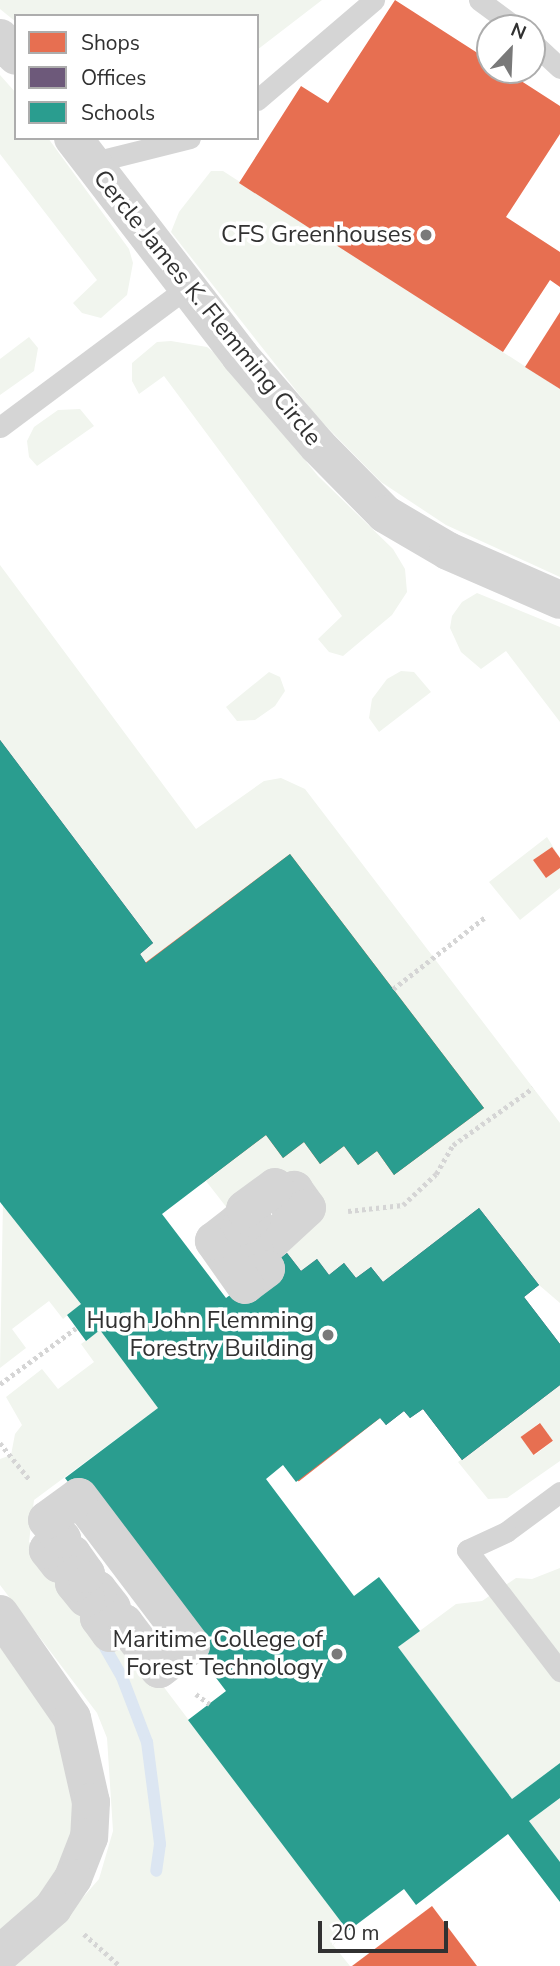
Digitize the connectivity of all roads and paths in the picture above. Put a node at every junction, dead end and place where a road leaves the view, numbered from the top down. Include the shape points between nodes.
1 (374, 0) edge
2 (479, 0) edge
3 (498, 14) edge
4 (0, 38) edge
5 (546, 47) edge
6 (14, 54) edge
7 (560, 68) edge
8 (259, 98) edge
9 (172, 140) edge
10 (81, 150) edge
11 (185, 289) junction
12 (0, 427) edge
13 (560, 600) edge
14 (485, 918) dead end
15 (393, 989) dead end
16 (533, 1088) dead end
17 (307, 1208) dead end
18 (76, 1328) dead end
19 (0, 1384) edge
20 (0, 1443) edge
21 (27, 1476) dead end
22 (560, 1492) edge
23 (79, 1497) joint
24 (0, 1614) edge
25 (560, 1671) edge
26 (0, 1954) edge

1 - 8 lane
2 - 3 lane
4 - 6 street
5 - 7 lane
9 - 10 lane
10 - 11 street, Cercle James K. Flemming Circle
11 - 12 lane
11 - 13 street, Cercle James K. Flemming Circle via 318,446 385,514 448,551
14 - 15 path
16 - 17 path via 453,1145 436,1174 403,1205 336,1214
18 - 19 path
20 - 21 path
22 - 25 lane via 506,1532 467,1550
23 - 23 street via 47,1520 62,1539 48,1550 59,1564 72,1554 86,1574 74,1583 86,1598 98,1590 112,1608 99,1618 110,1633 124,1623 159,1669 191,1645
24 - 26 street via 72,1718 91,1802 89,1837 73,1878 53,1908

